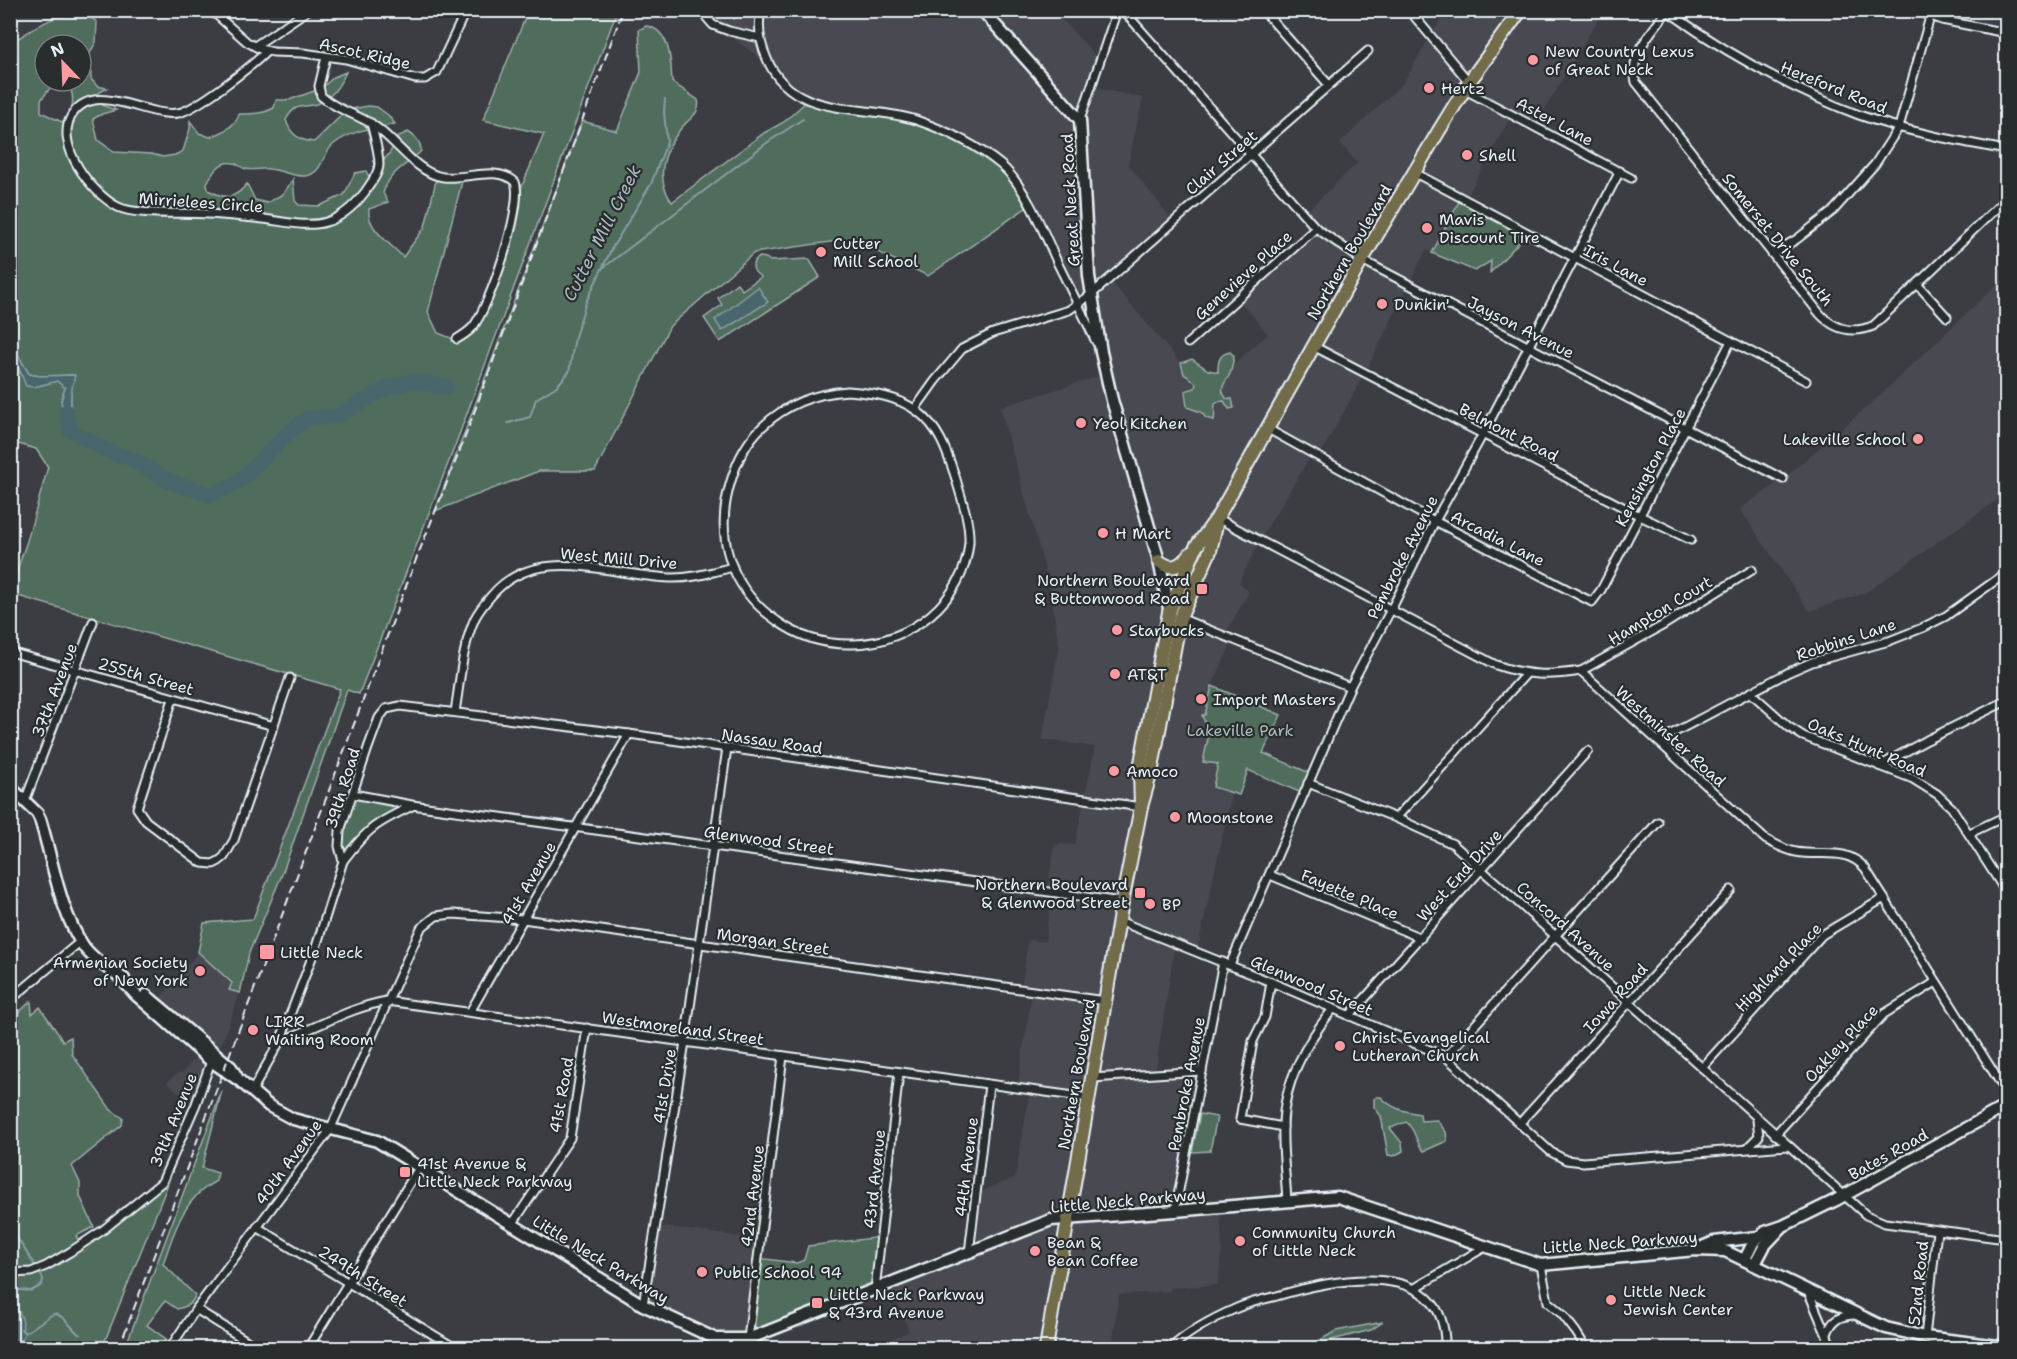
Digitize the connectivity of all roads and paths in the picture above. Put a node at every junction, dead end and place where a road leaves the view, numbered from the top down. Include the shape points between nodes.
1 (211, 10) edge
2 (308, 10) edge
3 (466, 10) edge
4 (700, 10) edge
5 (982, 10) edge
6 (1117, 10) edge
7 (1123, 10) edge
8 (1263, 10) edge
9 (1408, 10) edge
10 (1521, 10) edge
11 (1914, 10) edge
12 (1667, 11) edge
13 (1931, 13) edge
14 (761, 14) edge
15 (2007, 33) edge
16 (760, 38) junction
17 (255, 46) junction
18 (267, 51) junction
19 (1368, 51) dead end
20 (326, 57) junction
21 (1329, 85) junction
22 (1467, 86) junction
23 (1080, 120) junction
24 (371, 123) junction
25 (1899, 127) junction
26 (2007, 150) edge
27 (1251, 154) junction
28 (1620, 171) junction
29 (1415, 173) junction
30 (1631, 178) dead end
31 (2007, 199) edge
32 (1316, 228) junction
33 (1772, 254) junction
34 (1574, 258) junction
35 (1362, 260) junction
36 (1917, 284) junction
37 (1092, 294) junction
38 (1079, 304) junction
39 (1947, 316) dead end
40 (457, 339) dead end
41 (1731, 340) junction
42 (1188, 343) dead end
43 (1528, 346) junction
44 (1315, 347) junction
45 (1101, 352) junction
46 (1806, 381) dead end
47 (915, 409) junction
48 (1685, 428) junction
49 (1268, 429) junction
50 (1483, 434) junction
51 (1783, 479) dead end
52 (1640, 516) junction
53 (1217, 518) junction
54 (1435, 520) junction
55 (1691, 540) dead end
56 (1196, 547) junction
57 (1159, 561) junction
58 (733, 567) junction
59 (1752, 570) dead end
60 (2007, 573) edge
61 (1589, 600) joint
62 (1391, 610) junction
63 (1174, 615) junction
64 (93, 622) dead end
65 (10, 652) edge
66 (76, 670) junction
67 (1581, 672) junction
68 (1526, 674) junction
69 (290, 678) dead end
70 (1350, 687) junction
71 (1751, 693) junction
72 (172, 699) junction
73 (2007, 701) edge
74 (400, 706) joint
75 (455, 712) junction
76 (274, 726) junction
77 (629, 734) junction
78 (1658, 741) junction
79 (727, 748) junction
80 (1588, 751) dead end
81 (1879, 766) junction
82 (1308, 783) junction
83 (11, 789) edge
84 (353, 794) junction
85 (25, 801) junction
86 (412, 805) junction
87 (1141, 807) junction
88 (2007, 816) edge
89 (1395, 818) junction
90 (1658, 822) dead end
91 (576, 827) junction
92 (1970, 833) junction
93 (713, 846) junction
94 (343, 861) junction
95 (1483, 869) junction
96 (1270, 875) junction
97 (1731, 890) dead end
98 (2007, 892) edge
99 (1884, 898) junction
100 (1122, 902) junction
101 (436, 916) joint
102 (523, 919) junction
103 (1119, 921) junction
104 (1556, 935) junction
105 (1420, 938) junction
106 (81, 941) junction
107 (699, 944) junction
108 (1226, 963) junction
109 (118, 975) junction
110 (1271, 982) junction
111 (1936, 982) junction
112 (10, 999) edge
113 (387, 1001) junction
114 (1105, 1001) junction
115 (1630, 1002) junction
116 (1333, 1009) junction
117 (470, 1012) junction
118 (1348, 1016) junction
119 (586, 1028) junction
120 (280, 1041) junction
121 (685, 1042) junction
122 (783, 1056) junction
123 (1446, 1057) junction
124 (211, 1061) junction
125 (1702, 1068) junction
126 (1202, 1071) junction
127 (899, 1072) junction
128 (1092, 1078) junction
129 (240, 1081) junction
130 (989, 1085) junction
131 (252, 1091) junction
132 (2007, 1092) edge
133 (1089, 1098) junction
134 (2007, 1106) edge
135 (1757, 1118) junction
136 (1519, 1124) junction
137 (1283, 1127) junction
138 (330, 1130) junction
139 (1775, 1135) junction
140 (1788, 1146) junction
141 (1745, 1149) junction
142 (420, 1166) junction
143 (1844, 1196) junction
144 (1287, 1202) junction
145 (1175, 1211) junction
146 (1068, 1218) junction
147 (513, 1223) junction
148 (1784, 1226) junction
149 (257, 1227) junction
150 (1937, 1231) junction
151 (1758, 1237) junction
152 (2005, 1238) edge
153 (1485, 1247) junction
154 (1695, 1250) junction
155 (969, 1253) junction
156 (1750, 1261) junction
157 (1541, 1265) junction
158 (10, 1273) edge
159 (348, 1283) junction
160 (1415, 1288) junction
161 (875, 1290) junction
162 (1808, 1291) junction
163 (643, 1305) junction
164 (196, 1309) junction
165 (1856, 1315) junction
166 (1827, 1334) junction
167 (1925, 1337) junction
168 (748, 1339) junction
169 (718, 1344) edge
170 (2007, 1347) edge
171 (170, 1348) edge
172 (258, 1348) edge
173 (308, 1348) edge
174 (455, 1348) edge
175 (1046, 1348) edge
176 (1171, 1348) edge
177 (1445, 1348) edge
178 (1586, 1348) edge
179 (1832, 1348) edge

1 - 17 street, Ascot Ridge
2 - 17 street
3 - 20 street, Ascot Ridge via 437,72 425,79
4 - 16 street via 712,25
5 - 23 street, Great Neck Road
6 - 23 street
7 - 27 street, Jayson Avenue
8 - 21 street
9 - 22 street
10 - 22 main road, Northern Boulevard
11 - 13 street
12 - 25 street, Hereford Road via 1772,76 1860,115
12 - 33 street, Somerset Drive South via 1636,57 1636,82
13 - 15 street via 1952,22
13 - 25 street
14 - 16 street
16 - 38 street, Great Neck Road via 769,64 783,82 812,102 916,120 1000,164 1037,218
17 - 18 street, Ascot Ridge
18 - 20 street, Ascot Ridge
18 - 24 street, Mirrielees Circle via 249,69 178,113 102,99 82,103 66,124 65,133 77,164 105,199 126,210 316,224 338,218 372,181 379,164
19 - 21 street, Clair Street
20 - 24 street via 319,86 321,96
21 - 27 street, Clair Street
22 - 28 street, Aster Lane
22 - 29 main road, Northern Boulevard
23 - 37 street, Great Neck Road
24 - 40 street via 436,176 500,174 510,177 516,186 509,240 487,299 472,328
25 - 26 street, Hereford Road
25 - 33 street via 1850,194 1816,225
27 - 32 street, Jayson Avenue
27 - 37 street, Clair Street
28 - 30 street, Aster Lane
28 - 34 street, Pembroke Avenue
29 - 34 street, Iris Lane
29 - 35 main road, Northern Boulevard
31 - 36 street, Somerset Drive South
32 - 35 street, Jayson Avenue
32 - 42 street, Genevieve Place
33 - 36 street, Somerset Drive South via 1827,321 1845,330 1873,326
34 - 41 street, Iris Lane
34 - 43 street, Pembroke Avenue
35 - 43 street, Jayson Avenue
35 - 44 main road, Northern Boulevard
36 - 39 street
37 - 38 street, Clair Street
37 - 45 street, Great Neck Road
38 - 45 street, Great Neck Road
38 - 47 street, Clair Street via 993,333 962,349
41 - 46 street, Iris Lane
41 - 48 street, Kensington Place
43 - 48 street, Jayson Avenue
43 - 50 street, Pembroke Avenue
44 - 49 main road, Northern Boulevard
44 - 50 street, Belmont Road
45 - 57 street, Great Neck Road
47 - 58 street via 872,393 837,392 796,403 777,414 761,428 735,467 724,507 724,538
47 - 58 street via 937,432 948,453 969,541 961,577 939,608 889,638 854,645 818,641 770,617 752,600
48 - 51 street, Jayson Avenue
48 - 52 street, Kensington Place
49 - 53 main road, Northern Boulevard
49 - 54 street, Arcadia Lane
50 - 52 street, Belmont Road
50 - 54 street, Pembroke Avenue
52 - 55 street, Belmont Road
52 - 61 street, Kensington Place via 1601,590 1592,602
53 - 56 main road, Northern Boulevard
53 - 62 street
53 - 63 main road, Northern Boulevard via 1210,551
54 - 61 street, Arcadia Lane
54 - 62 street, Pembroke Avenue
56 - 57 main road via 1175,567
56 - 63 main road, Northern Boulevard
57 - 63 street, Great Neck Road
58 - 75 street, West Mill Drive via 670,578 567,564 518,575 496,590 475,618
59 - 67 street, Hampton Court
60 - 71 street, Robbins Lane via 1922,628 1812,662
62 - 68 street via 1496,665
62 - 70 street, Pembroke Avenue
63 - 70 street
63 - 87 main road, Northern Boulevard via 1140,768
64 - 66 street, 37th Avenue
65 - 66 street, 255th Street
66 - 72 street, 255th Street
66 - 85 street, 37th Avenue
67 - 68 street
67 - 78 street, Westminster Road
68 - 89 street
69 - 76 street
70 - 82 street, Pembroke Avenue
71 - 78 street, Robbins Lane
71 - 81 street, Oaks Hunt Road via 1803,736
72 - 76 street, 255th Street
72 - 76 street via 137,803 146,821 202,863 213,864 224,857 234,840
73 - 81 street
74 - 75 street, Nassau Road
74 - 84 street, 39th Road via 386,709 379,718
75 - 77 street, Nassau Road
77 - 79 street, Nassau Road
77 - 91 street, 41st Avenue
78 - 99 street, Westminster Road via 1765,839 1795,852 1837,852 1853,858 1865,868
79 - 87 street, Nassau Road
79 - 93 street, 41st Drive
80 - 95 street, West End Drive
81 - 92 street, Oaks Hunt Road via 1922,783 1937,794
82 - 89 street, Concord Avenue
82 - 96 street, Pembroke Avenue
83 - 85 street, Little Neck Parkway
84 - 86 street, Glenwood Street
84 - 94 street, 39th Road via 340,831
85 - 106 street, Little Neck Parkway via 40,819 65,908
86 - 91 street, Glenwood Street
86 - 94 street via 373,826
87 - 100 main road, Northern Boulevard
88 - 92 street
89 - 95 street, Concord Avenue via 1448,841
90 - 104 street
91 - 93 street, Glenwood Street
91 - 102 street, 41st Avenue
92 - 98 street, Oaks Hunt Road
93 - 100 street, Glenwood Street
93 - 107 street, 41st Drive
94 - 120 street, 39th Road
95 - 104 street, Concord Avenue
95 - 105 street, West End Drive
96 - 105 street, Fayette Place
96 - 108 street, Pembroke Avenue
97 - 115 street, Iowa Road
99 - 111 street, Westminster Road
99 - 125 street, Highland Place via 1822,935
100 - 103 main road, Northern Boulevard
101 - 102 street, Morgan Street
101 - 113 street, 40th Avenue via 421,928
102 - 107 street, Morgan Street
102 - 117 street, 41st Avenue
103 - 108 street, Glenwood Street
103 - 114 main road, Northern Boulevard
104 - 115 street, Concord Avenue
104 - 123 street
105 - 118 street, West End Drive
106 - 109 street, Little Neck Parkway
106 - 112 street
107 - 114 street, Morgan Street
107 - 121 street, 41st Drive
108 - 110 street, Glenwood Street
108 - 126 street, Pembroke Avenue
109 - 124 street, Little Neck Parkway
109 - 129 street, Little Neck Parkway via 206,1045 231,1067
110 - 116 street, Glenwood Street
110 - 137 street via 1265,1017 1253,1041 1239,1119
111 - 132 street, Westminster Road
111 - 139 street, Oakley Place via 1884,1014
113 - 117 street, Westmoreland Street
113 - 120 street, Westmoreland Street via 355,1008
113 - 138 street, 40th Avenue
114 - 128 main road, Northern Boulevard
115 - 125 street, Concord Avenue
115 - 136 street, Iowa Road
116 - 118 street, Glenwood Street
116 - 137 street via 1313,1036 1293,1076
117 - 119 street, Westmoreland Street
118 - 123 street, Glenwood Street
119 - 121 street, Westmoreland Street
119 - 147 street, 41st Road via 570,1138
120 - 131 street, 39th Road
121 - 122 street, Westmoreland Street
121 - 163 street, 41st Drive
122 - 127 street, Westmoreland Street
122 - 168 street, 42nd Avenue
123 - 136 street, Glenwood Street
124 - 129 street, Little Neck Parkway
124 - 158 street, 39th Avenue via 162,1182 70,1252 41,1269
125 - 135 street, Concord Avenue
126 - 128 street
126 - 145 street, Pembroke Avenue
127 - 130 street, Westmoreland Street
127 - 161 street, 43rd Avenue
128 - 133 main road, Northern Boulevard
129 - 131 street, Little Neck Parkway
130 - 133 street, Westmoreland Street
130 - 155 street, 44th Avenue
131 - 138 street, Little Neck Parkway via 281,1113
133 - 146 main road, Northern Boulevard
134 - 143 street, Bates Road
135 - 139 street, Concord Avenue
135 - 141 street via 1759,1136
136 - 141 street, Glenwood Street via 1551,1152 1574,1162
137 - 144 street
138 - 142 street, Little Neck Parkway via 377,1141
138 - 149 street, 40th Avenue
139 - 140 street, Concord Avenue
140 - 141 street, Glenwood Street
140 - 143 street, Concord Avenue
142 - 147 street, Little Neck Parkway
142 - 159 street
143 - 148 street, Bates Road
143 - 150 street, Concord Avenue via 1874,1220
144 - 145 street, Little Neck Parkway
144 - 153 street, Little Neck Parkway via 1338,1197
145 - 146 street, Little Neck Parkway
146 - 155 street, Little Neck Parkway via 1051,1220
146 - 175 main road, Northern Boulevard
147 - 163 street, Little Neck Parkway
148 - 151 street, Bates Road
148 - 156 street, Bates Road
149 - 159 street, 249th Street
149 - 164 street, 40th Avenue
150 - 152 street, Concord Avenue
150 - 167 street, 52nd Road
151 - 154 street, Bates Road via 1714,1242
151 - 156 street
153 - 157 street, Little Neck Parkway
153 - 160 street
154 - 156 street, Little Neck Parkway via 1725,1251
154 - 157 street, Little Neck Parkway
155 - 161 street, Little Neck Parkway
156 - 162 street, Little Neck Parkway
157 - 178 street via 1548,1302 1562,1314
159 - 173 street
159 - 174 street, 249th Street
160 - 176 street via 1385,1280 1312,1286 1239,1307
160 - 177 street via 1439,1315
161 - 168 street, Little Neck Parkway
162 - 165 street, Little Neck Parkway
162 - 166 street
163 - 169 street, Little Neck Parkway
164 - 171 street, 40th Avenue
164 - 172 street
165 - 166 street via 1839,1317
165 - 167 street, Little Neck Parkway via 1886,1328
166 - 179 street
167 - 170 street, Little Neck Parkway
168 - 169 street, Little Neck Parkway

